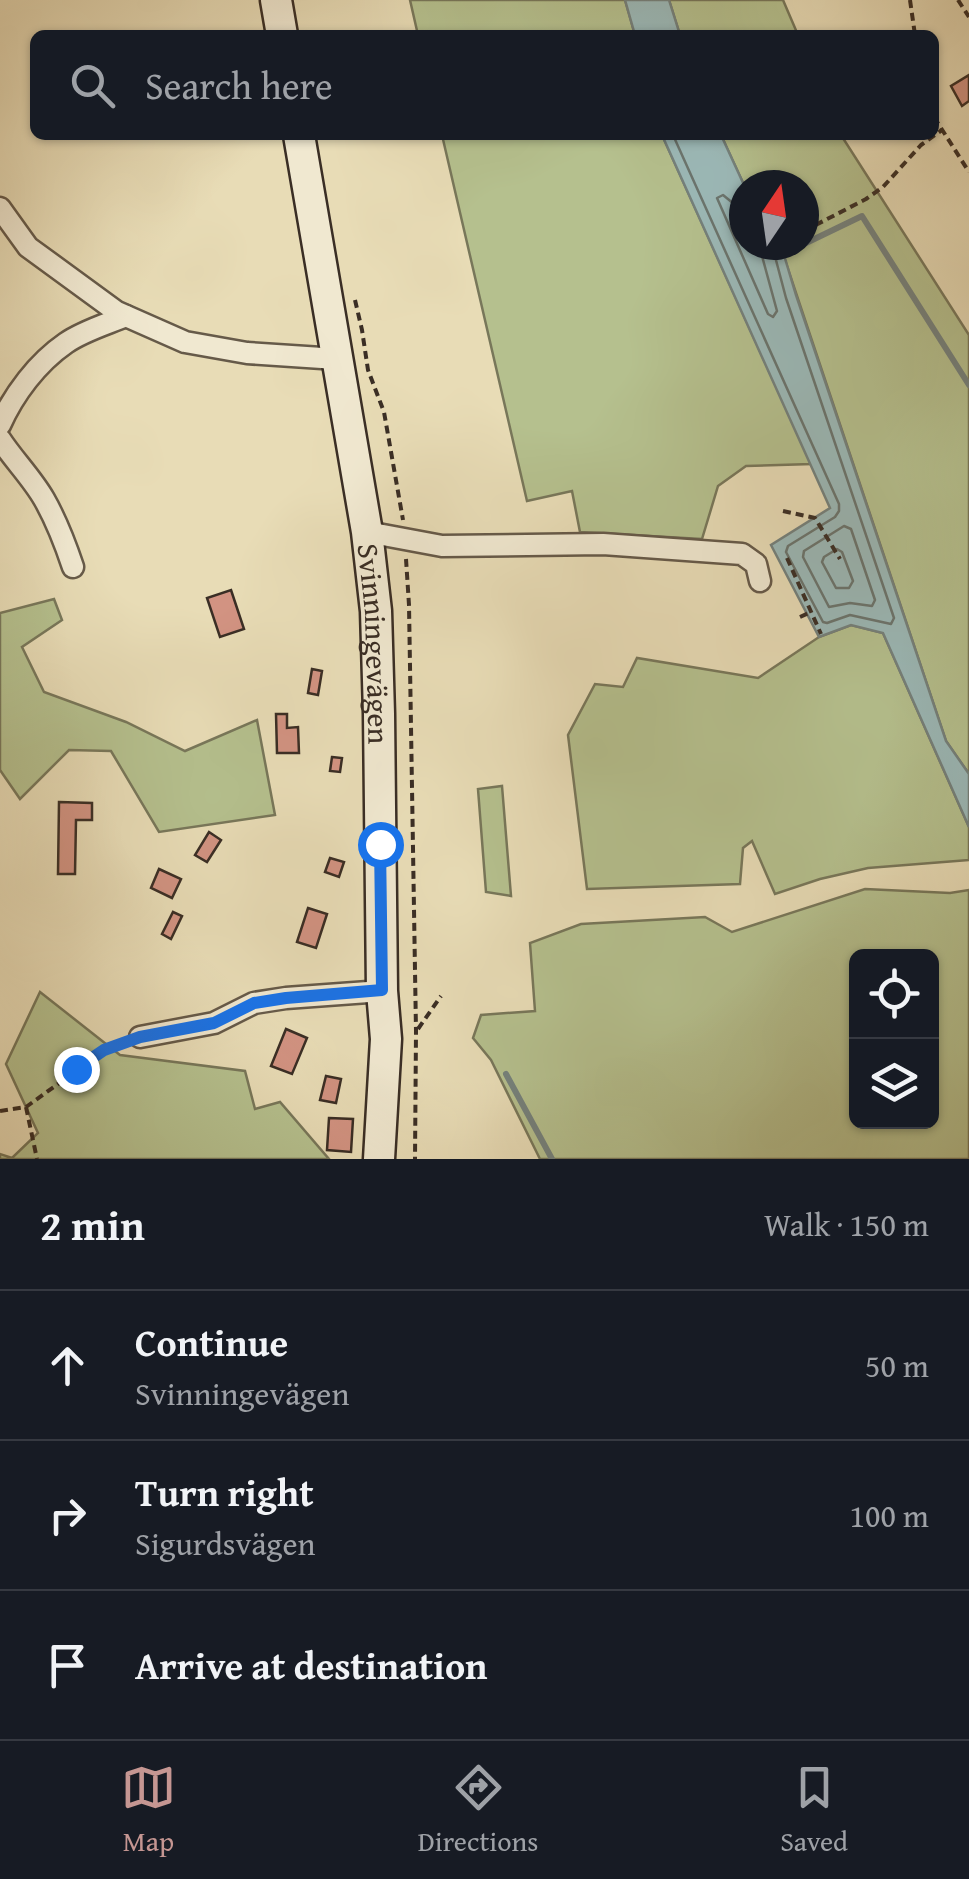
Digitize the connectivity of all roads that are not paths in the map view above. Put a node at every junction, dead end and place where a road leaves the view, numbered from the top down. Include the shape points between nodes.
1 (276, 0) edge
2 (281, 30) edge
3 (300, 140) edge
4 (0, 208) edge
5 (126, 316) junction
6 (337, 358) junction
7 (0, 425) edge
8 (0, 439) edge
9 (367, 532) junction
10 (72, 567) dead end
11 (768, 574) road end
12 (382, 990) junction
13 (140, 1037) road end
14 (379, 1159) edge

1 - 2 main road
3 - 6 main road, Svinningevägen
4 - 5 street via 28,247
5 - 6 street via 185,342
5 - 7 street via 68,342 13,398
6 - 9 main road, Svinningevägen
8 - 10 street via 42,496
9 - 11 street via 442,546 603,544 742,554
9 - 12 main road, Svinningevägen via 380,714
12 - 13 street via 254,1003 214,1023
12 - 14 main road, Svinningevägen

